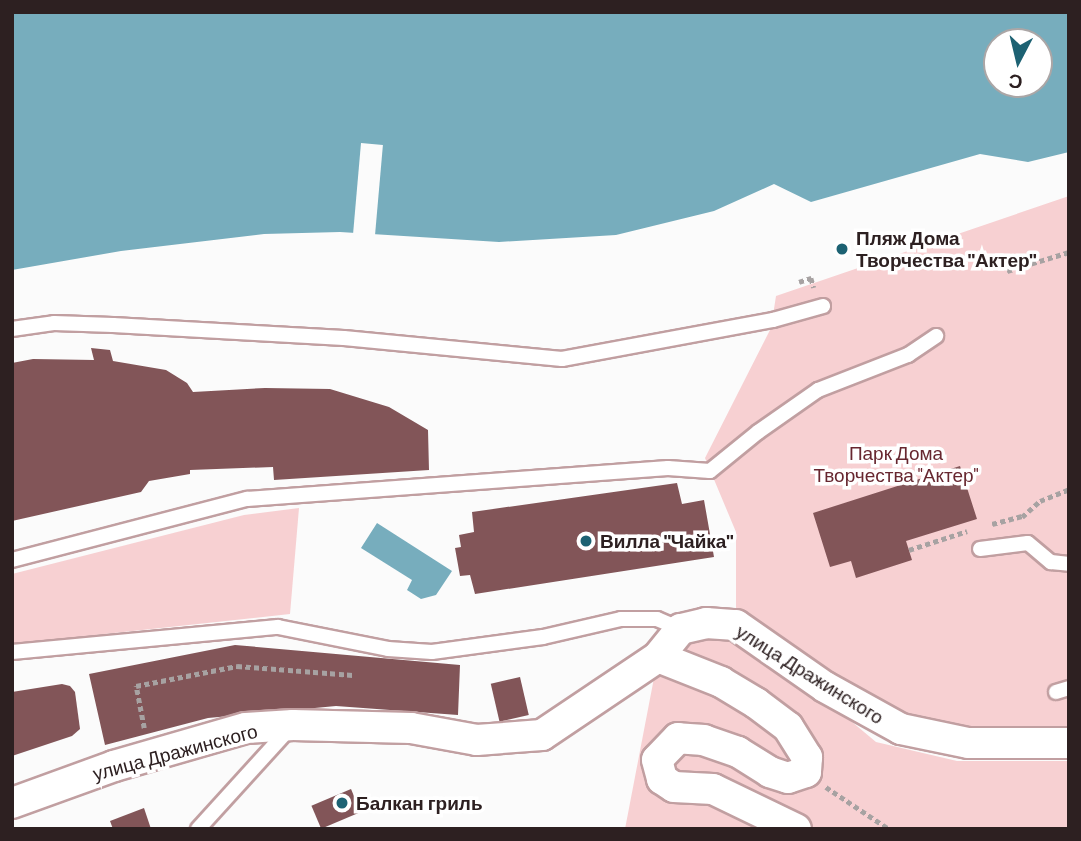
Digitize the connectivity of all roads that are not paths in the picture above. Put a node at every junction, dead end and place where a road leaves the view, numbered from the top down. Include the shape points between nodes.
1 (823, 306) dead end
2 (12, 329) edge
3 (936, 336) dead end
4 (980, 549) dead end
5 (12, 560) edge
6 (1069, 564) edge
7 (693, 626) junction
8 (12, 652) edge
9 (658, 657) junction
10 (293, 725) junction
11 (1069, 743) edge
12 (12, 803) edge
13 (198, 829) edge
14 (796, 829) edge

1 - 2 lane via 773,320 562,359 344,338 140,326 54,323
3 - 5 lane via 908,355 818,390 710,471 668,468 247,499
4 - 6 lane via 1028,542 1051,562
7 - 8 lane via 621,619 543,637 432,652 388,649 278,627
7 - 9 street, улица Дражинского
7 - 11 street, улица Дражинского via 736,625 824,687 901,729 968,743
9 - 10 street, улица Дражинского via 542,735 477,740 411,728
9 - 14 street via 721,682 788,727 807,757 806,772 788,778 738,752 704,740 678,738 657,760 662,779 674,787 713,789
10 - 12 street, улица Дражинского via 246,728
10 - 13 lane

